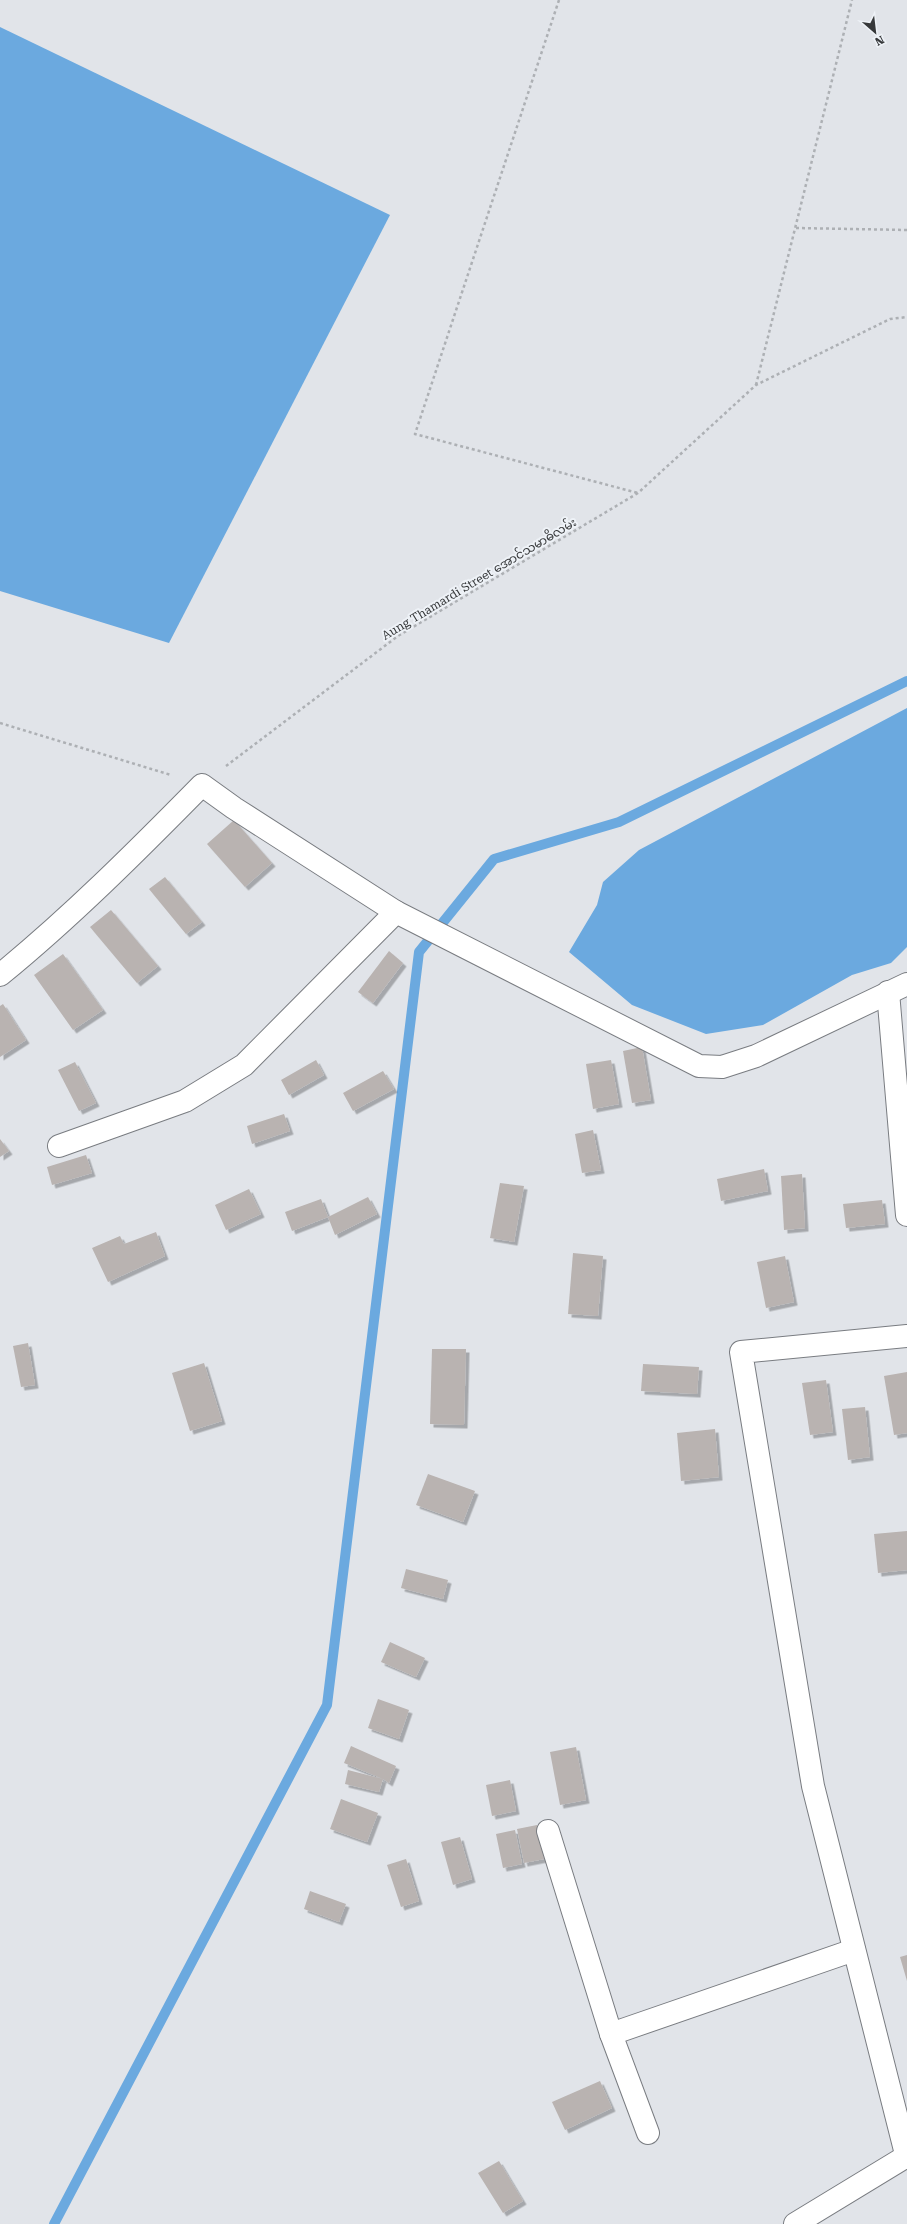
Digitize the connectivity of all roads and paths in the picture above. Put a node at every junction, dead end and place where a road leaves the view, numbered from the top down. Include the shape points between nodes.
1 (559, 0) edge
2 (852, 0) edge
3 (796, 228) junction
4 (907, 230) edge
5 (907, 317) edge
6 (756, 385) junction
7 (638, 493) junction
8 (0, 723) edge
9 (202, 784) junction
10 (396, 912) junction
11 (0, 975) edge
12 (898, 988) edge
13 (59, 1146) dead end
14 (907, 1215) edge
15 (907, 1336) edge
16 (548, 1830) dead end
17 (854, 1950) junction
18 (611, 2034) junction
19 (648, 2133) dead end
20 (907, 2157) edge
21 (795, 2224) edge

1 - 7 path via 415,434
2 - 3 path
3 - 4 path
3 - 6 path
5 - 6 path, Aung Thamardi Street အောင်သမာဓိလမ်း via 890,319
6 - 7 path, Aung Thamardi Street အောင်သမာဓိလမ်း
7 - 9 path, Aung Thamardi Street အောင်သမာဓိလမ်း via 398,636
8 - 9 path
9 - 10 street via 234,808
9 - 11 street via 78,906
10 - 12 street via 699,1066 722,1067 756,1056
10 - 13 street via 244,1065 185,1101
12 - 14 street
15 - 17 street via 741,1352 813,1786
16 - 18 street
17 - 18 street
17 - 20 street
18 - 19 street
20 - 21 street

